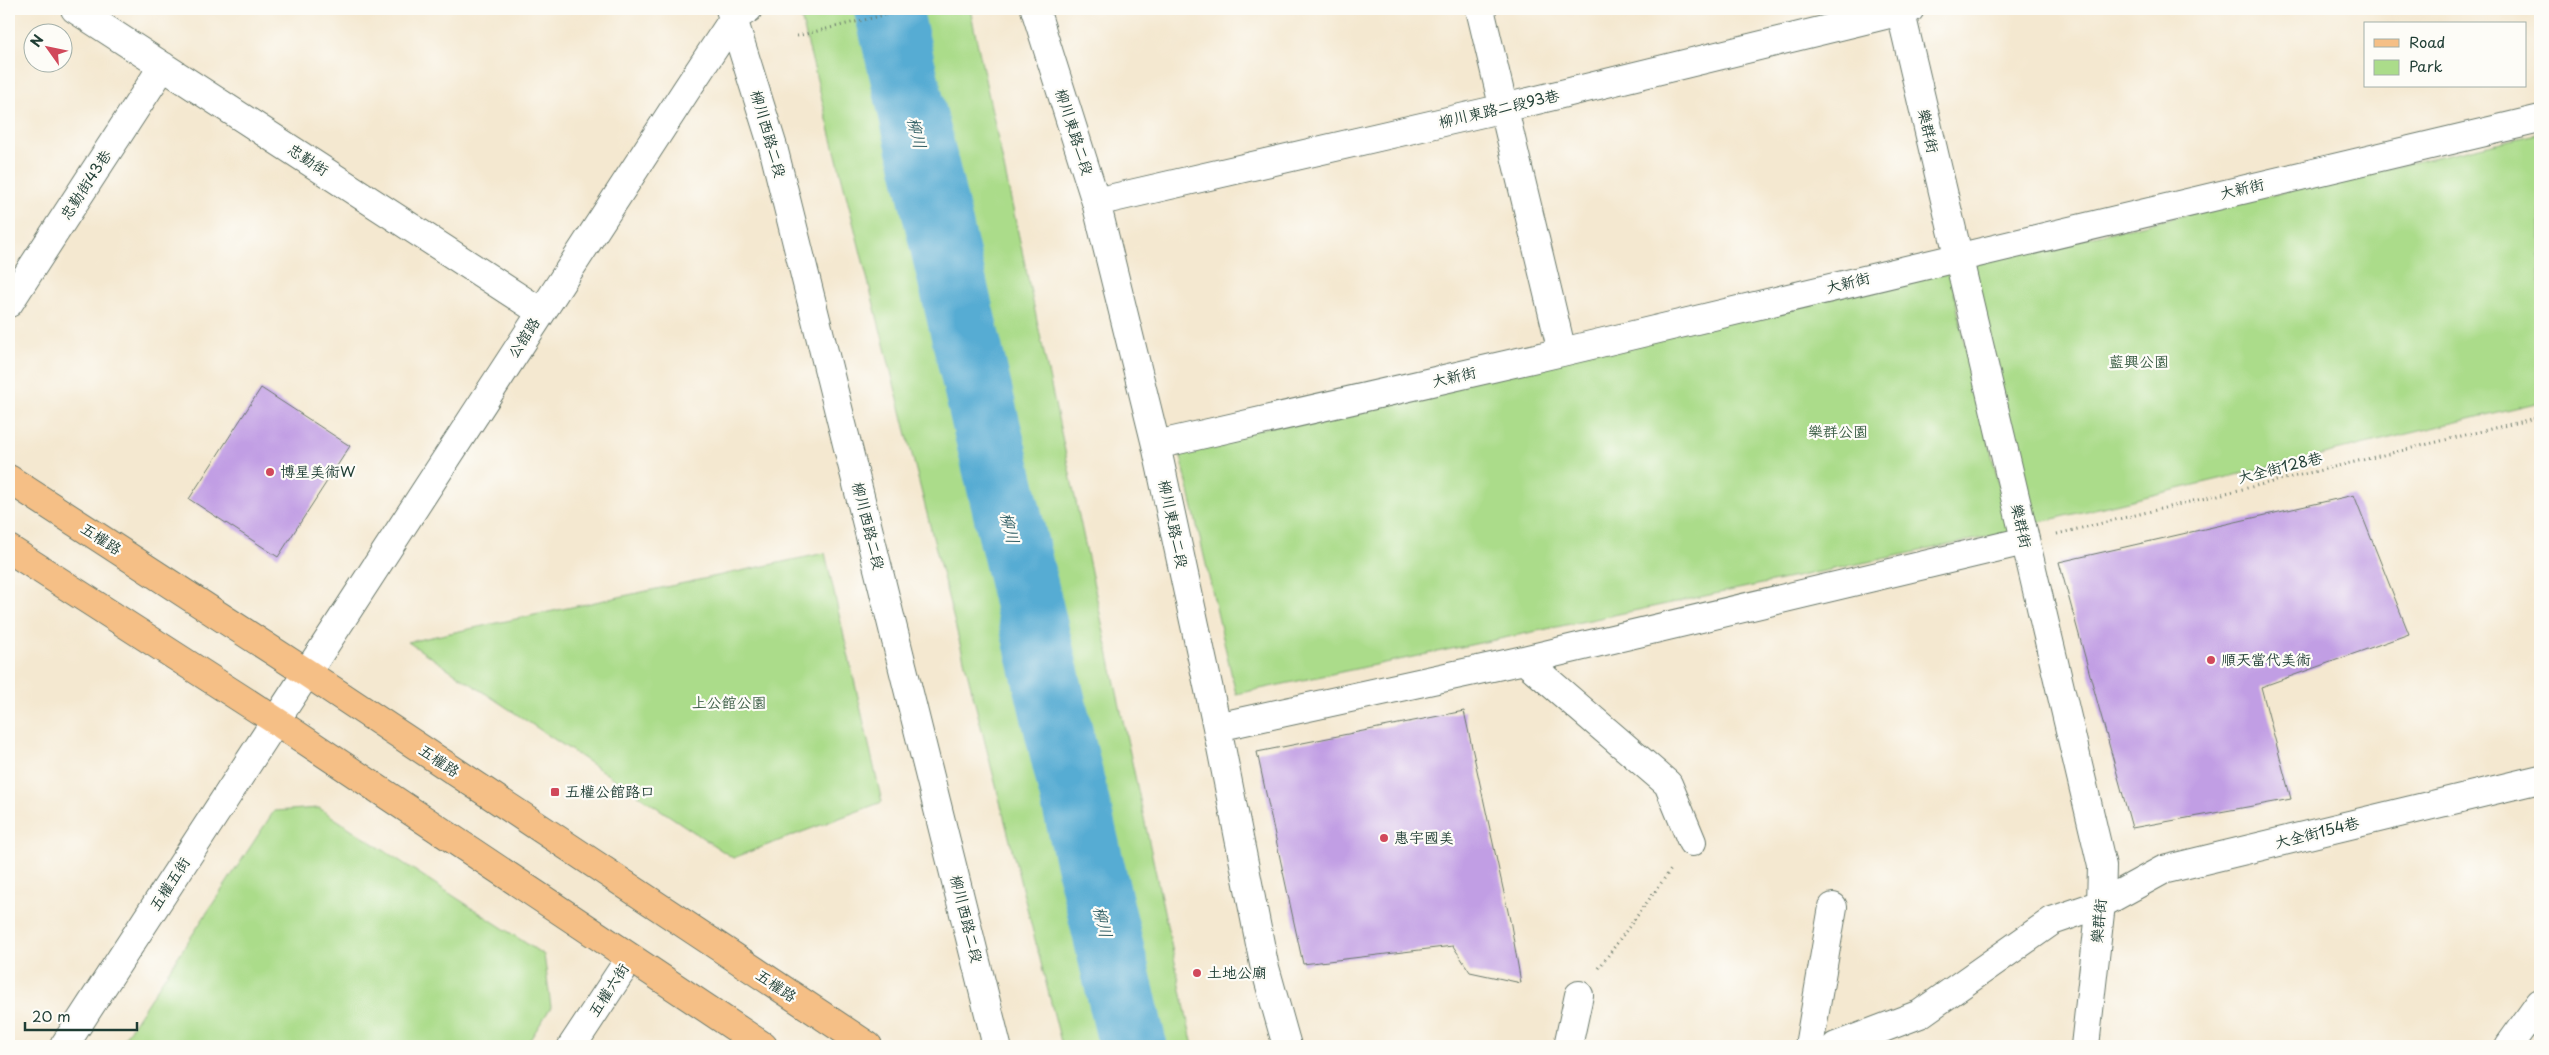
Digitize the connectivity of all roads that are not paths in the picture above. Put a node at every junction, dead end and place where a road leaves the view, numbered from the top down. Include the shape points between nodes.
1 (75, 9) edge
2 (1035, 9) edge
3 (1480, 9) edge
4 (1903, 10) edge
5 (737, 12) edge
6 (163, 66) junction
7 (1504, 108) junction
8 (2540, 119) edge
9 (1096, 202) junction
10 (1957, 256) junction
11 (9, 303) edge
12 (541, 312) junction
13 (1562, 352) junction
14 (1156, 445) junction
15 (9, 479) edge
16 (2025, 541) junction
17 (9, 549) edge
18 (1524, 660) junction
19 (307, 673) junction
20 (276, 721) junction
21 (1217, 727) junction
22 (2540, 778) edge
23 (1692, 842) road end
24 (2101, 904) junction
25 (1833, 907) dead end
26 (630, 958) junction
27 (1579, 995) road end
28 (2540, 1003) edge
29 (64, 1046) edge
30 (572, 1046) edge
31 (762, 1046) edge
32 (868, 1046) edge
33 (997, 1046) edge
34 (1287, 1046) edge
35 (1568, 1046) edge
36 (1809, 1046) edge
37 (1836, 1046) edge
38 (2085, 1046) edge
39 (2509, 1046) edge

1 - 6 street, 忠勤街
2 - 9 street, 柳川東路二段
3 - 7 street
4 - 7 street, 柳川東路二段93巷
4 - 10 street, 樂群街
5 - 12 street, 公舘路
5 - 33 street, 柳川西路二段
6 - 11 street, 忠勤街43巷
6 - 12 street, 忠勤街
7 - 9 street, 柳川東路二段93巷
7 - 13 street
8 - 10 street, 大新街
9 - 14 street, 柳川東路二段
10 - 13 street, 大新街
10 - 16 street, 樂群街
12 - 19 street, 公舘路
13 - 14 street, 大新街
14 - 21 street, 柳川東路二段
15 - 19 main road, 五權路
16 - 18 street
16 - 24 street, 樂群街 via 2102,866
17 - 20 main road
18 - 21 street
18 - 23 street via 1668,784
19 - 20 street, 公舘路
19 - 32 main road, 五權路
20 - 26 main road
20 - 29 street, 五權五街
21 - 34 street, 柳川東路二段 via 1264,964
22 - 24 street, 大全街154巷 via 2163,870
24 - 37 street, 大全街154巷 via 2052,921 1920,1014
24 - 38 street, 樂群街
25 - 36 street
26 - 30 street, 五權六街
26 - 31 main road
27 - 35 street
28 - 39 street

